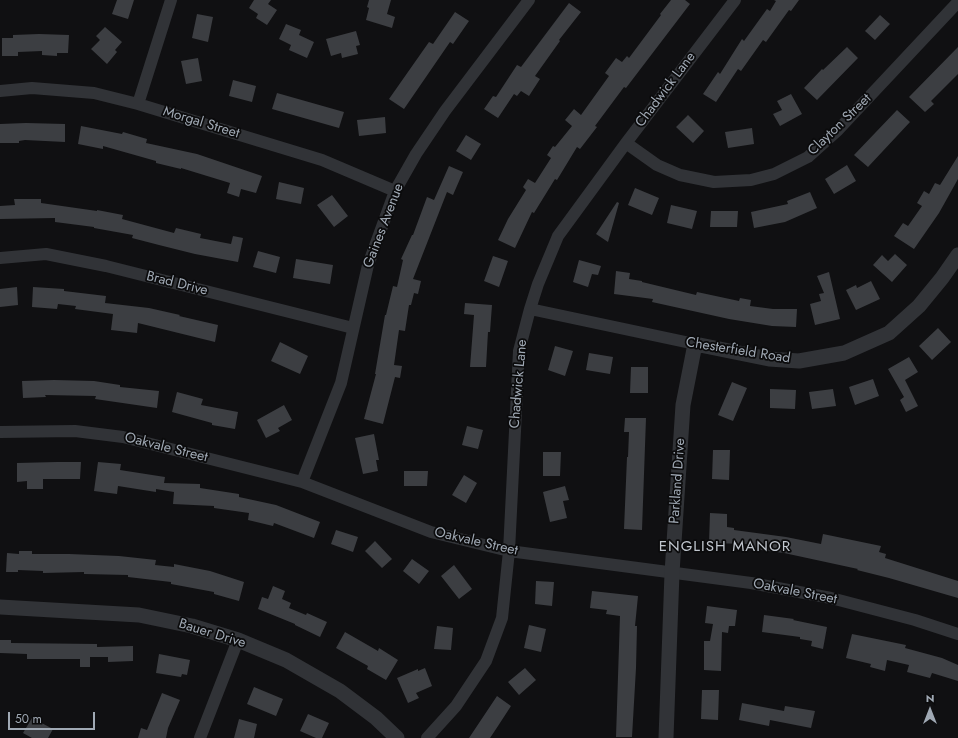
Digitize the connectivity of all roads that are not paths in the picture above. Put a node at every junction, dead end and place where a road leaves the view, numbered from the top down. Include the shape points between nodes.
1 (171, 0) edge
2 (529, 0) edge
3 (735, 0) edge
4 (958, 2) edge
5 (0, 91) edge
6 (138, 104) junction
7 (626, 143) junction
8 (395, 191) junction
9 (958, 255) edge
10 (0, 258) edge
11 (530, 309) junction
12 (353, 328) junction
13 (695, 344) junction
14 (0, 432) edge
15 (302, 482) junction
16 (509, 551) junction
17 (672, 573) junction
18 (0, 607) edge
19 (958, 634) edge
20 (238, 640) junction
21 (200, 738) edge
22 (397, 738) edge
23 (427, 738) edge
24 (666, 738) edge

1 - 6 street
2 - 8 street, Gaines Avenue via 445,111
3 - 7 street, Chadwick Lane
4 - 7 street, Clayton Street via 838,130 808,157 774,174 751,180 714,182 680,175 657,165
5 - 6 street, Morgal Street via 32,88 94,93
6 - 8 street, Morgal Street via 322,160
7 - 11 street, Chadwick Lane via 558,236
8 - 12 street, Gaines Avenue via 368,266
9 - 13 street, Chesterfield Road via 919,306 889,333 844,353 799,361 770,359
10 - 12 street, Brad Drive via 46,254 106,266
11 - 13 street, Chesterfield Road
11 - 16 street, Chadwick Lane via 519,351
12 - 15 street, Gaines Avenue via 341,383
13 - 17 street, Parkland Drive via 683,405
14 - 15 street, Oakvale Street via 75,431 124,437
15 - 16 street, Oakvale Street via 431,532
16 - 17 street, Oakvale Street
16 - 23 street, Chadwick Lane via 502,618 486,661 456,706
17 - 19 street, Oakvale Street via 751,583 832,598
17 - 24 street, Parkland Drive
18 - 20 street, Bauer Drive via 139,615 192,626
20 - 21 street
20 - 22 street, Bauer Drive via 286,660 340,691 376,718

